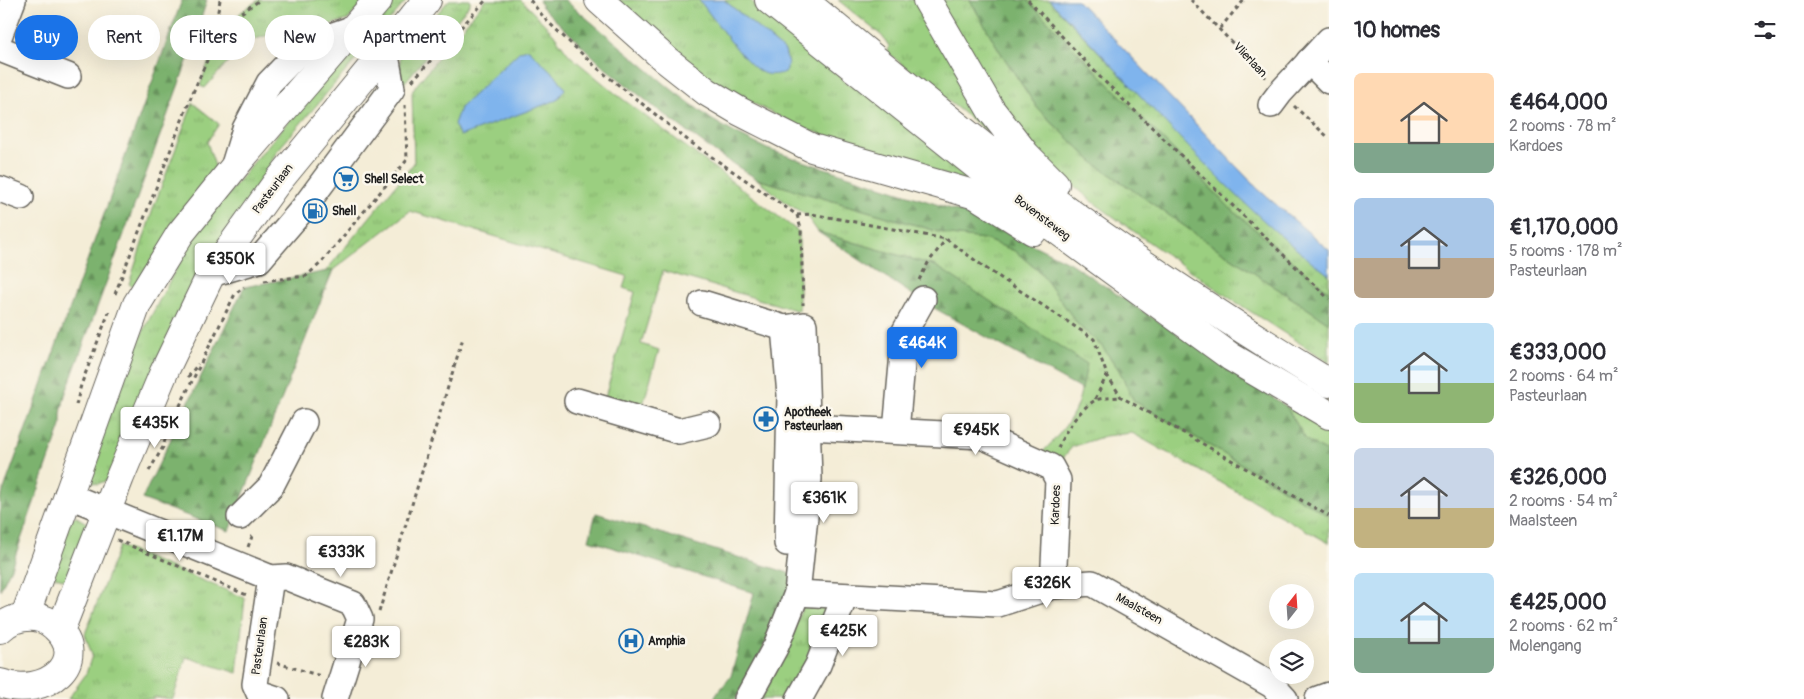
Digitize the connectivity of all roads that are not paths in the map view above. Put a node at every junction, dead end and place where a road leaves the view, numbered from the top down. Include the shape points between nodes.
1 (13, 0) edge
2 (378, 0) edge
3 (427, 0) edge
4 (599, 0) edge
5 (769, 0) edge
6 (803, 0) edge
7 (927, 0) edge
8 (414, 15) edge
9 (0, 34) edge
10 (1329, 40) edge
11 (0, 49) edge
12 (377, 60) edge
13 (387, 60) edge
14 (1309, 61) junction
15 (68, 76) dead end
16 (1329, 81) edge
17 (1276, 99) road end
18 (1106, 237) junction
19 (1115, 272) junction
20 (211, 274) junction
21 (923, 299) road end
22 (702, 303) dead end
23 (794, 327) junction
24 (1329, 382) edge
25 (578, 401) dead end
26 (1329, 415) edge
27 (299, 420) dead end
28 (708, 424) dead end
29 (808, 427) junction
30 (896, 431) junction
31 (67, 495) junction
32 (106, 510) junction
33 (240, 516) dead end
34 (786, 562) dead end
35 (271, 578) junction
36 (1053, 586) junction
37 (797, 593) junction
38 (845, 596) junction
39 (25, 616) junction
40 (0, 629) edge
41 (60, 631) junction
42 (0, 683) edge
43 (338, 690) edge
44 (1329, 695) edge
45 (37, 697) edge
46 (277, 699) edge
47 (747, 699) edge
48 (799, 699) edge
49 (1285, 699) edge
50 (1318, 699) edge

1 - 9 street
2 - 31 main road via 180,234 137,304 82,462
3 - 8 main road, Pasteurlaan
4 - 19 main road via 665,59 707,92 739,111 812,148 976,195 1051,242
5 - 19 main road, Bovensteweg via 982,172
6 - 18 main road, Bovensteweg via 1012,169
7 - 18 main road via 991,110 1026,156
10 - 14 street
11 - 15 street
12 - 20 main road, Pasteurlaan via 275,185
13 - 20 street via 392,89 302,210 259,260
14 - 16 street
14 - 17 street
18 - 24 main road, Bovensteweg
19 - 26 main road, Bovensteweg via 1231,358
20 - 32 main road, Pasteurlaan via 164,372
21 - 30 street via 905,330
22 - 23 street
23 - 29 street
23 - 34 street
25 - 28 street via 679,431
27 - 33 street via 265,483
29 - 30 street, Kardoes
29 - 37 street via 809,479
30 - 36 street, Kardoes via 982,436 1051,467 1058,480
31 - 32 street
31 - 39 main road
32 - 35 street
32 - 41 main road, Pasteurlaan
35 - 43 street via 286,577 357,608 360,618
35 - 46 street, Pasteurlaan via 256,688 260,693
36 - 38 street, Maalsteen via 998,604
36 - 49 street, Maalsteen via 1092,583 1272,684
37 - 38 street, Maalsteen
37 - 47 street via 776,646
38 - 48 street via 818,665
39 - 40 main road via 14,618
39 - 41 main road via 50,622
41 - 45 main road via 69,656 66,669 50,690
42 - 45 main road via 10,691
44 - 50 street

